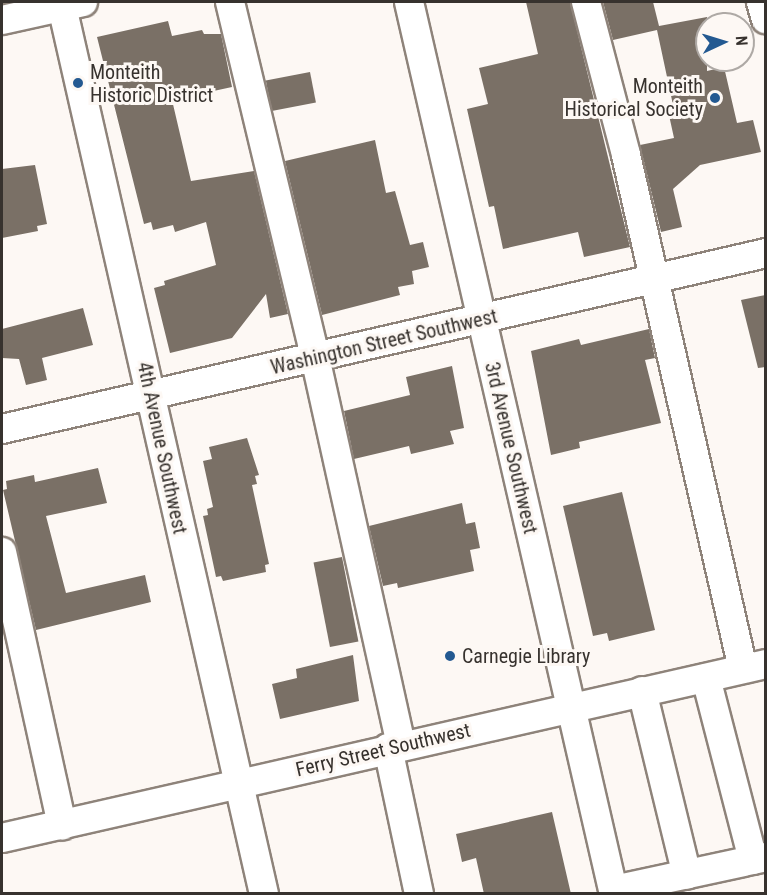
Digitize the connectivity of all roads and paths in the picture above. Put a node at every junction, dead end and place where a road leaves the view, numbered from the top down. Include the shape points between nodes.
1 (230, 2) edge
2 (409, 2) edge
3 (586, 2) edge
4 (762, 2) edge
5 (69, 3) edge
6 (765, 19) edge
7 (2, 20) edge
8 (765, 253) edge
9 (655, 280) junction
10 (482, 321) junction
11 (315, 357) junction
12 (149, 396) junction
13 (2, 429) edge
14 (2, 552) edge
15 (754, 666) edge
16 (706, 678) junction
17 (642, 691) junction
18 (571, 707) junction
19 (395, 747) junction
20 (238, 783) junction
21 (62, 825) junction
22 (2, 838) edge
23 (759, 858) edge
24 (687, 875) junction
25 (614, 892) edge
26 (264, 894) edge
27 (419, 894) edge

1 - 11 street
2 - 10 street, 3rd Avenue Southwest
3 - 9 street
4 - 6 street
5 - 7 street
5 - 12 street, 4th Avenue Southwest
8 - 9 street, Washington Street Southwest
9 - 10 street, Washington Street Southwest
9 - 15 street
10 - 11 street, Washington Street Southwest
10 - 18 street, 3rd Avenue Southwest
11 - 12 street, Washington Street Southwest
11 - 19 street
12 - 13 street, Washington Street Southwest
12 - 20 street, 4th Avenue Southwest
14 - 21 street
15 - 16 street, Ferry Street Southwest
16 - 17 street, Ferry Street Southwest
16 - 23 street
17 - 18 street, Ferry Street Southwest
17 - 24 street
18 - 19 street, Ferry Street Southwest
18 - 25 street, 3rd Avenue Southwest
19 - 20 street, Ferry Street Southwest
19 - 27 street
20 - 21 street, Ferry Street Southwest
20 - 26 street, 4th Avenue Southwest
21 - 22 street, Ferry Street Southwest
23 - 24 street
24 - 25 street

